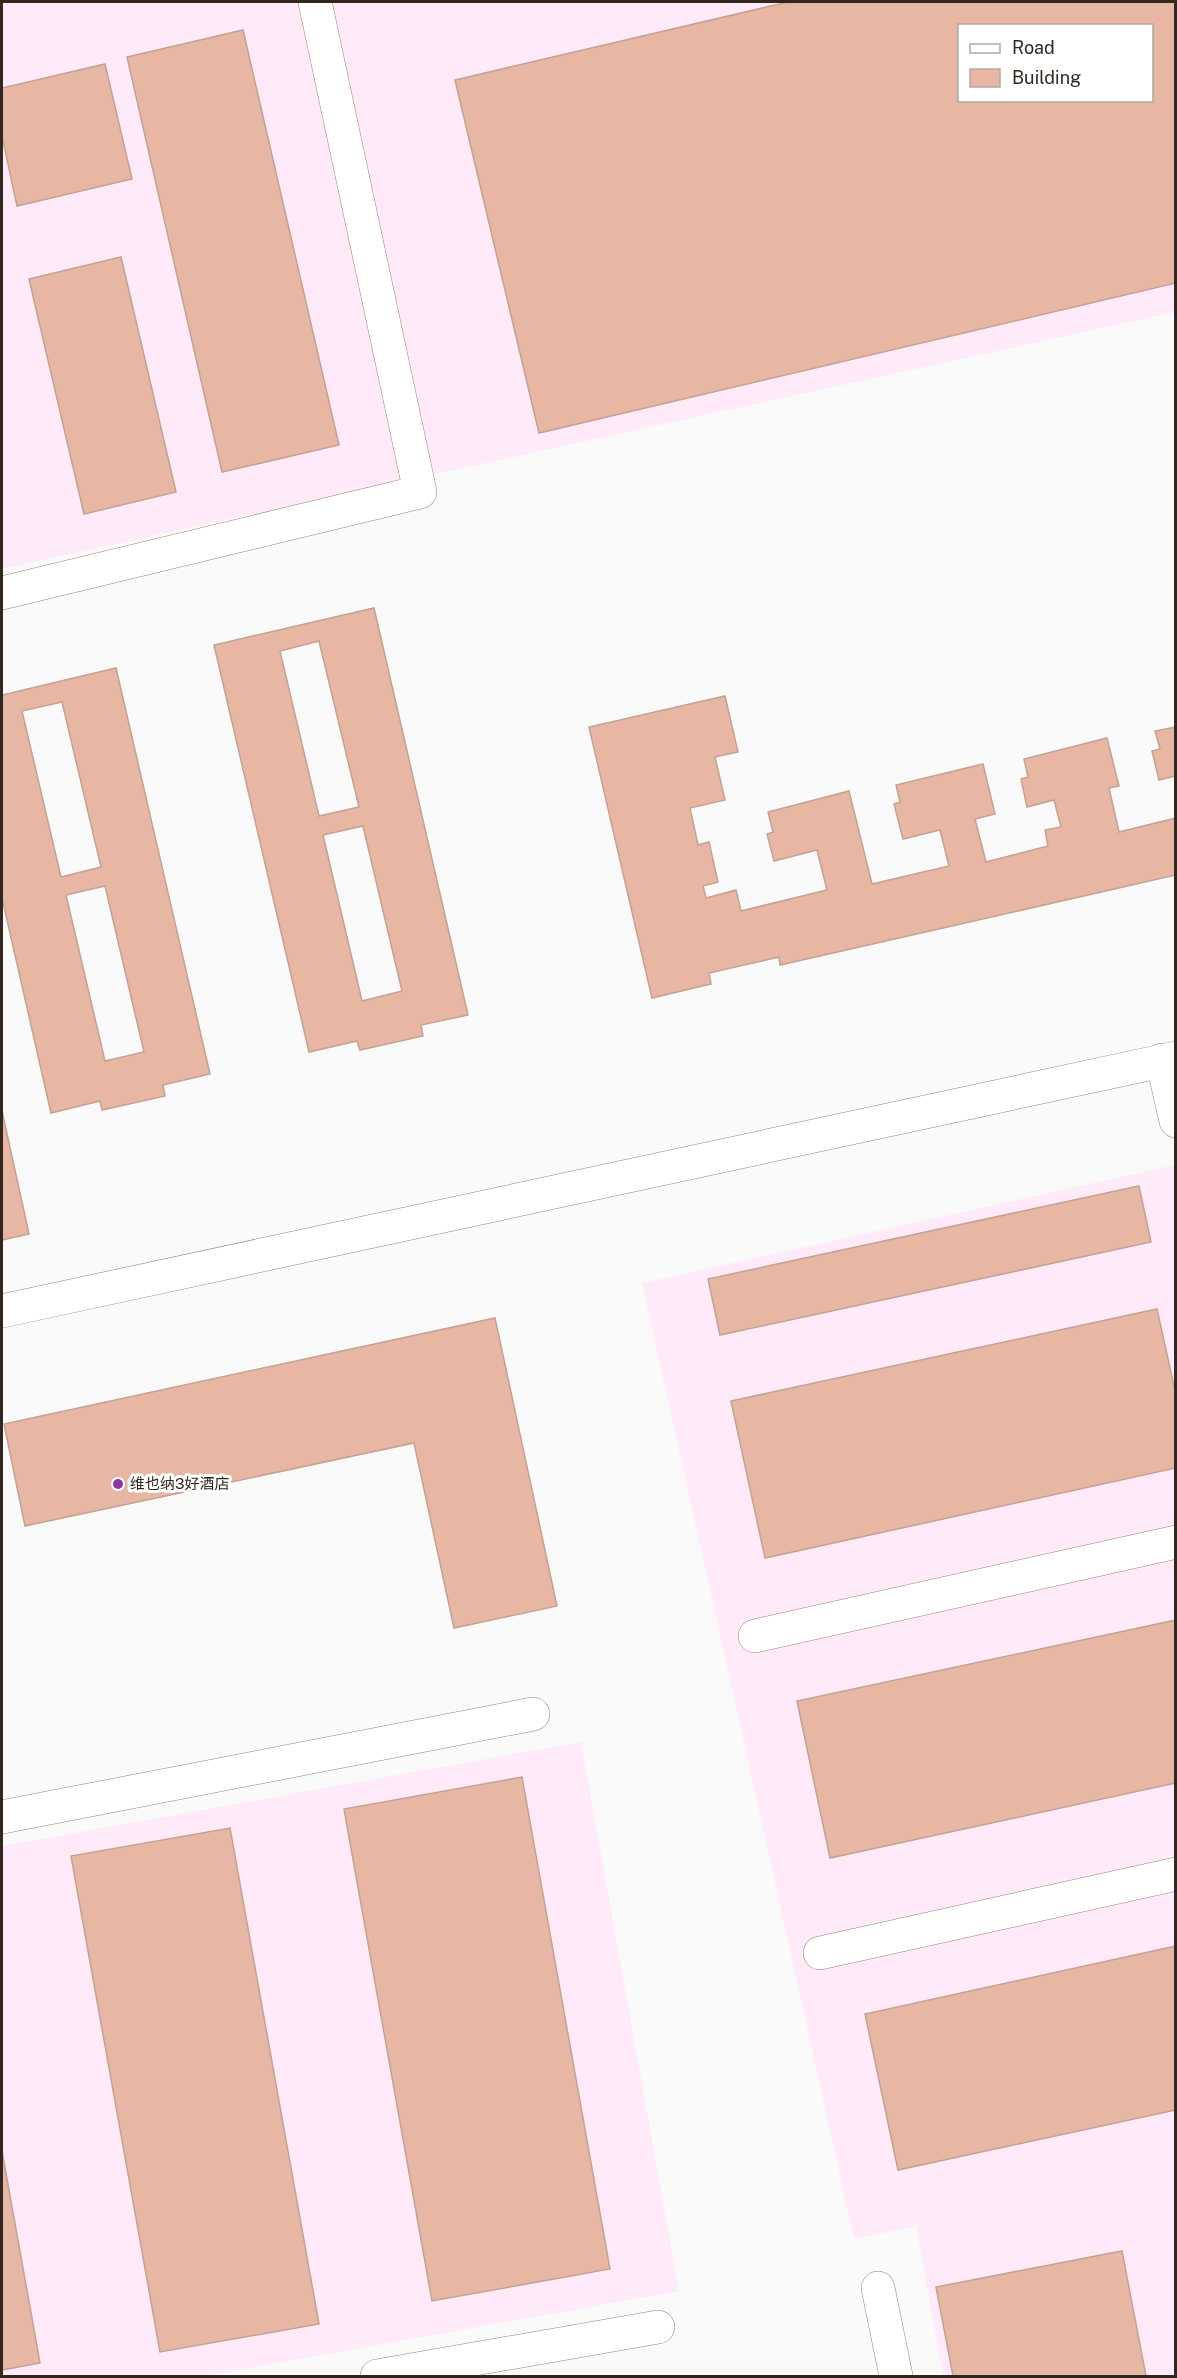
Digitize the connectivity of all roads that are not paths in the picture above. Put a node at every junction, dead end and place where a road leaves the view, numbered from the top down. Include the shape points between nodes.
1 (315, 2) edge
2 (2, 593) edge
3 (1169, 1059) edge
4 (1176, 1121) edge
5 (2, 1311) edge
6 (1176, 1542) edge
7 (755, 1636) dead end
8 (533, 1714) dead end
9 (2, 1817) edge
10 (1176, 1874) edge
11 (820, 1953) dead end
12 (878, 2288) dead end
13 (658, 2327) dead end
14 (377, 2376) edge
15 (896, 2376) edge

1 - 2 street via 420,492
3 - 4 street
3 - 5 street
6 - 7 street
8 - 9 street
10 - 11 street
12 - 15 street
13 - 14 street

